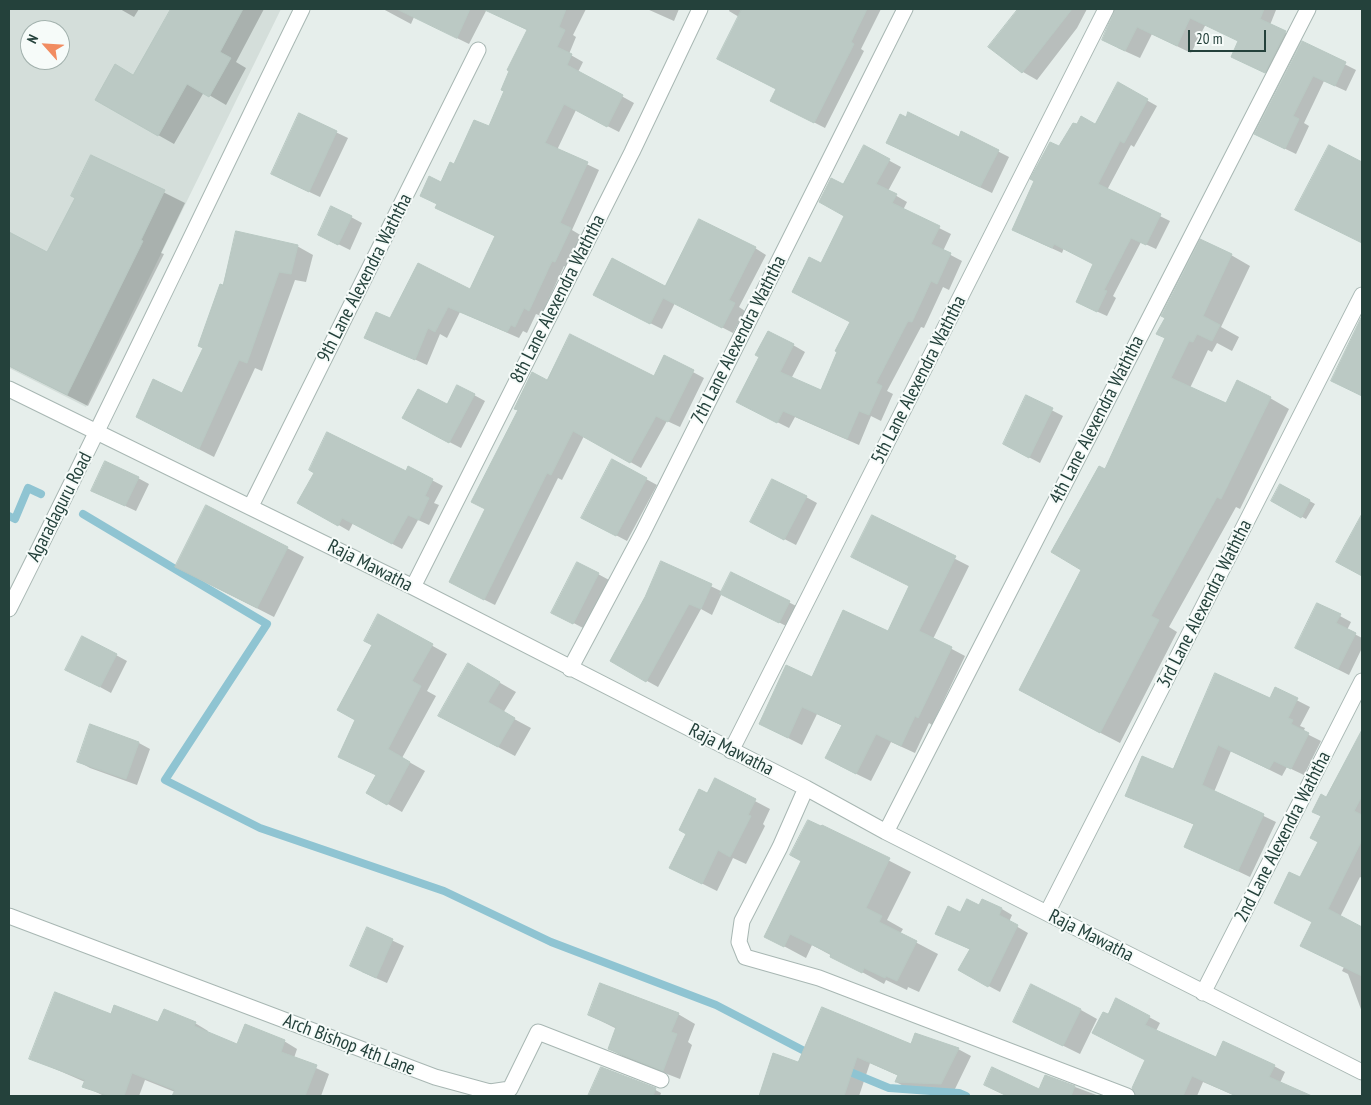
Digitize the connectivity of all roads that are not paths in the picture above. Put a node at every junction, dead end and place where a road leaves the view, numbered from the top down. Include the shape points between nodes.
1 (302, 9) edge
2 (700, 9) edge
3 (905, 9) edge
4 (1106, 9) edge
5 (1308, 9) edge
6 (478, 50) dead end
7 (1362, 295) edge
8 (9, 388) edge
9 (98, 433) junction
10 (251, 506) junction
11 (413, 587) junction
12 (9, 609) edge
13 (570, 668) junction
14 (1362, 681) edge
15 (731, 751) junction
16 (806, 788) junction
17 (886, 832) junction
18 (1047, 913) junction
19 (9, 916) edge
20 (1204, 993) junction
21 (1362, 1071) edge
22 (661, 1080) dead end
23 (1127, 1096) edge

1 - 9 street, Agaradaguru Road via 155,308
2 - 11 street, 8th Lane Alexendra Waththa via 628,160
3 - 13 street, 7th Lane Alexendra Waththa via 646,525
4 - 15 street, 5th Lane Alexendra Waththa
5 - 17 street, 4th Lane Alexendra Waththa
6 - 10 street, 9th Lane Alexendra Waththa
7 - 18 street, 3rd Lane Alexendra Waththa
8 - 9 street, Raja Mawatha
9 - 10 street, Raja Mawatha
9 - 12 street, Agaradaguru Road
10 - 11 street, Raja Mawatha
11 - 13 street, Raja Mawatha
13 - 15 street, Raja Mawatha
14 - 20 street, 2nd Lane Alexendra Waththa
15 - 16 street, Raja Mawatha
16 - 17 street, Raja Mawatha
16 - 23 street via 742,921 739,942 745,957 819,978
17 - 18 street, Raja Mawatha
18 - 20 street, Raja Mawatha
19 - 22 street, Arch Bishop 4th Lane via 435,1077 490,1092 510,1088 538,1032
20 - 21 street, Raja Mawatha

